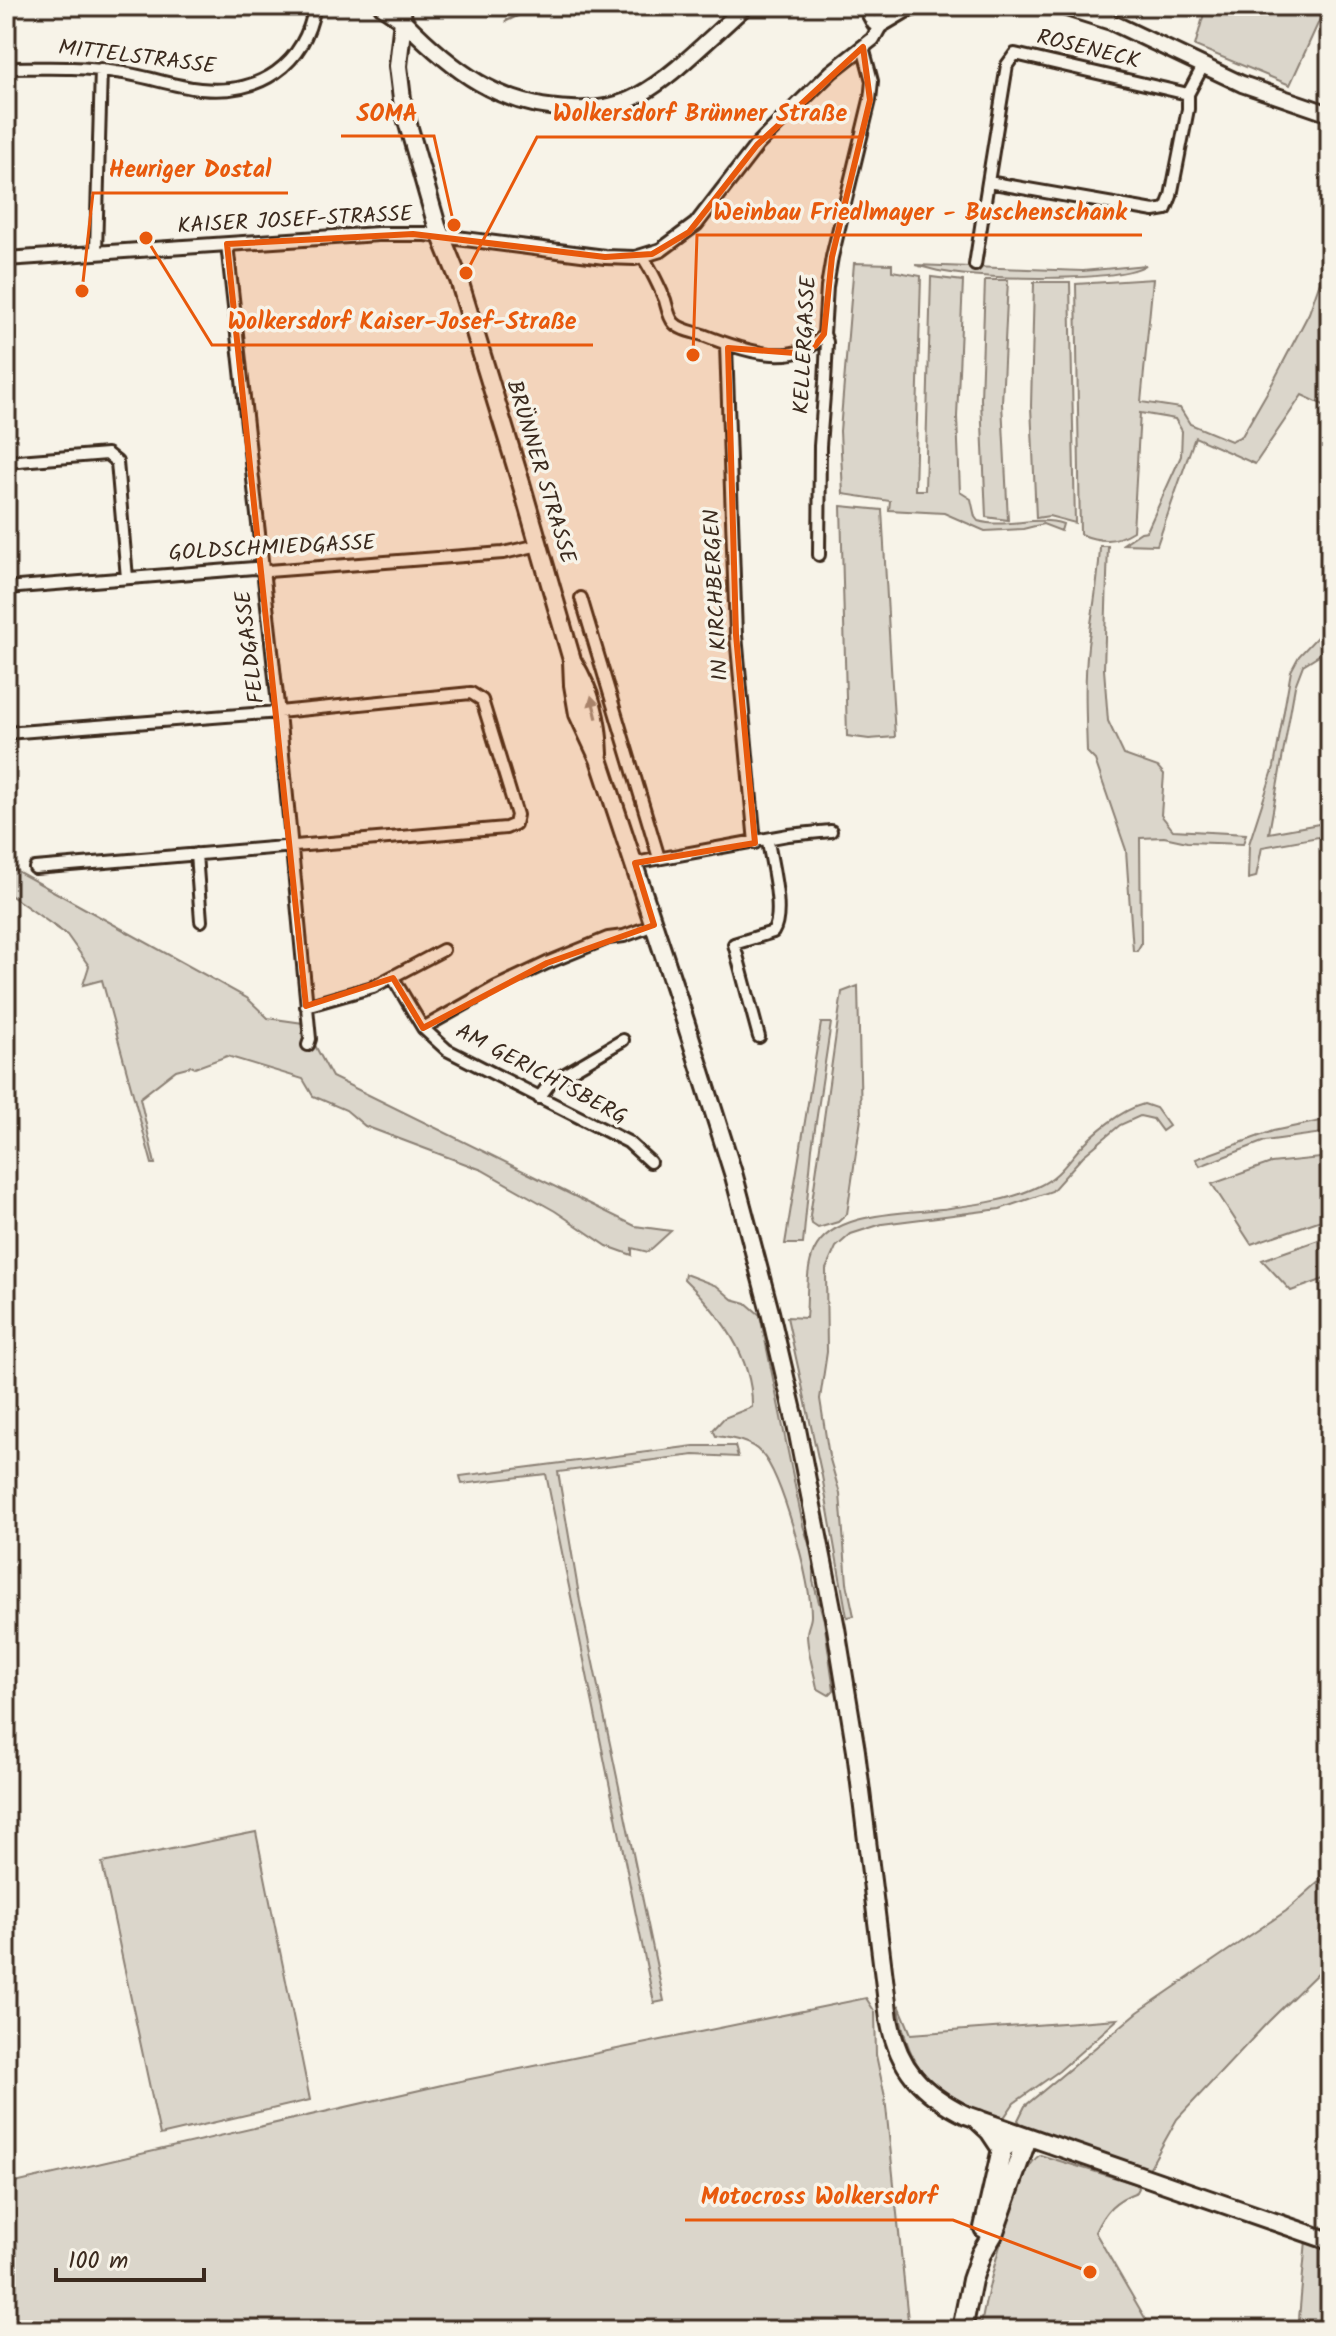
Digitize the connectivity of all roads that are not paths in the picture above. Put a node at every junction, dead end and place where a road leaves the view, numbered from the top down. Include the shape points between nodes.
1 (315, 6) edge
2 (383, 6) edge
3 (746, 6) edge
4 (863, 6) edge
5 (884, 6) edge
6 (926, 6) edge
7 (1060, 6) edge
8 (402, 13) edge
9 (879, 28) junction
10 (863, 47) junction
11 (1203, 66) junction
12 (6, 68) edge
13 (101, 69) junction
14 (1188, 94) junction
15 (1330, 114) edge
16 (988, 182) junction
17 (442, 237) junction
18 (227, 244) junction
19 (96, 252) junction
20 (642, 256) junction
21 (6, 259) edge
22 (975, 265) dead end
23 (824, 334) junction
24 (726, 345) junction
25 (6, 462) edge
26 (539, 545) junction
27 (819, 555) dead end
28 (262, 570) junction
29 (127, 578) junction
30 (6, 588) edge
31 (581, 598) dead end
32 (279, 712) junction
33 (6, 733) edge
34 (831, 831) dead end
35 (768, 841) junction
36 (755, 843) junction
37 (291, 846) junction
38 (196, 854) junction
39 (659, 858) junction
40 (635, 863) junction
41 (35, 868) dead end
42 (201, 921) dead end
43 (654, 925) junction
44 (443, 950) dead end
45 (393, 978) junction
46 (306, 1006) junction
47 (423, 1028) junction
48 (759, 1037) dead end
49 (623, 1040) dead end
50 (308, 1045) dead end
51 (539, 1098) junction
52 (650, 1162) dead end
53 (978, 2120) junction
54 (1023, 2136) junction
55 (1002, 2149) junction
56 (1330, 2241) edge
57 (981, 2254) junction
58 (962, 2330) edge

1 - 13 street, MITTELSTRASSE via 298,51 282,69 257,82 207,90
2 - 8 main road
3 - 8 main road via 646,92 618,104 581,110 538,107 494,92 456,67
4 - 9 street
5 - 9 street
6 - 9 street
7 - 11 main road via 1111,22
8 - 17 main road, BRÜNNER STRASSE via 399,88
9 - 10 street
10 - 20 street via 757,145 689,232
10 - 23 street, KELLERGASSE via 872,81 870,100 832,257
11 - 14 street
11 - 15 main road
12 - 13 street, MITTELSTRASSE
13 - 19 street
14 - 16 street via 1171,196 1162,211
14 - 16 street, ROSENECK via 1015,54 1007,65
16 - 22 street, ROSENECK
17 - 18 street, KAISER JOSEF-STRASSE via 378,234
17 - 20 street, KAISER JOSEF-STRASSE via 605,257
17 - 26 main road, BRÜNNER STRASSE
18 - 19 street, KAISER JOSEF-STRASSE
18 - 28 street, FELDGASSE
19 - 21 street, KAISER JOSEF-STRASSE
20 - 24 street via 673,323
23 - 24 street via 815,346 795,353
23 - 27 street, KELLERGASSE
24 - 36 street, IN KIRCHBERGEN via 736,635
25 - 29 street via 113,456
26 - 28 street, GOLDSCHMIEDGASSE via 503,553
26 - 40 main road, BRÜNNER STRASSE via 572,660 578,714
28 - 29 street, GOLDSCHMIEDGASSE
28 - 32 street, FELDGASSE
29 - 30 street, GOLDSCHMIEDGASSE
31 - 39 street
32 - 33 street
32 - 37 street, FELDGASSE
32 - 37 street via 478,695 517,815 515,824 506,828
34 - 35 street
35 - 36 street
35 - 48 street via 776,928 734,944
36 - 39 street
37 - 38 street
37 - 46 street, FELDGASSE
38 - 41 street
38 - 42 street
39 - 40 street
40 - 43 main road, BRÜNNER STRASSE
43 - 47 street via 547,963
43 - 53 main road, BRÜNNER STRASSE via 746,1221 815,1514 856,1751 892,2036 899,2056 921,2085
44 - 45 street
45 - 46 street
45 - 47 street, AM GERICHTSBERG
46 - 50 street, FELDGASSE
47 - 51 street, AM GERICHTSBERG via 447,1050
49 - 51 street via 550,1083
51 - 52 street, AM GERICHTSBERG via 633,1145
53 - 54 main road
53 - 55 highway
54 - 55 highway
54 - 56 main road
54 - 57 highway via 993,2234
55 - 57 highway
57 - 58 highway

